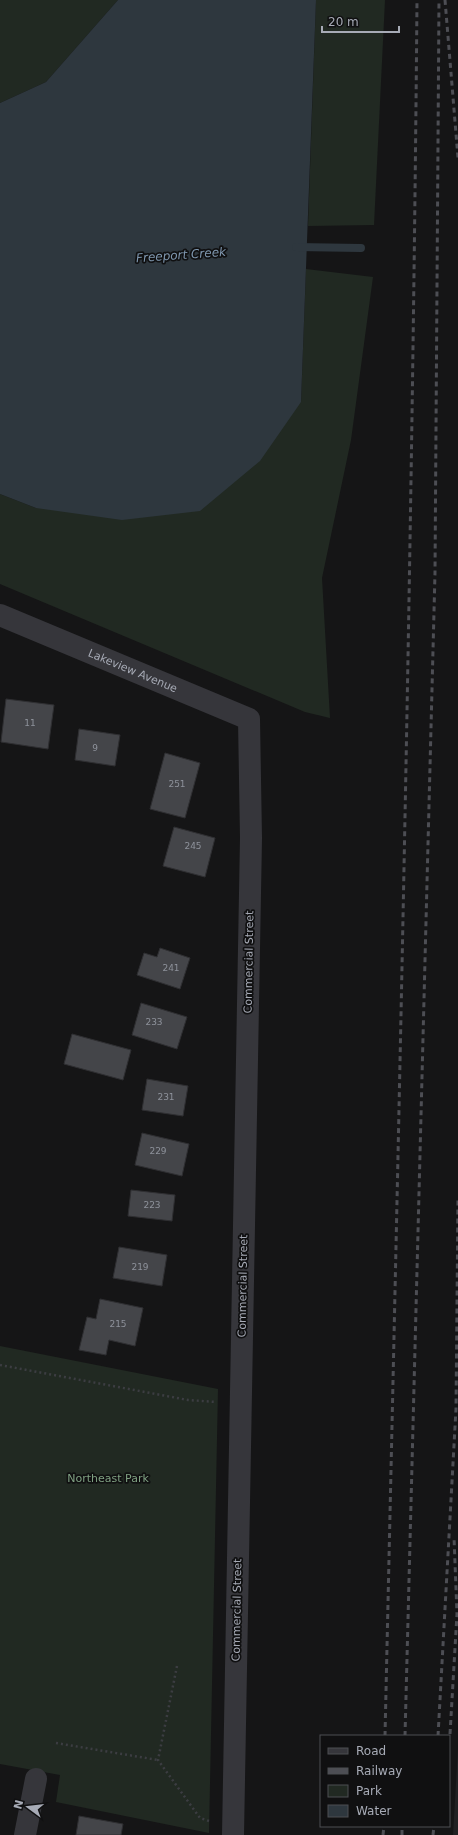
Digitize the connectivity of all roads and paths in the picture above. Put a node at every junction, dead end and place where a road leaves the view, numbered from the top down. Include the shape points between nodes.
1 (0, 615) edge
2 (249, 736) joint
3 (0, 1365) edge
4 (241, 1403) junction
5 (177, 1666) dead end
6 (56, 1743) dead end
7 (158, 1760) junction
8 (36, 1779) dead end
9 (233, 1832) edge
10 (25, 1835) edge

1 - 2 street, Lakeview Avenue via 250,719
2 - 4 street, Commercial Street via 251,838
3 - 4 path via 188,1400
4 - 9 street, Commercial Street
5 - 7 path
6 - 7 path
7 - 9 path via 200,1818
8 - 10 street

